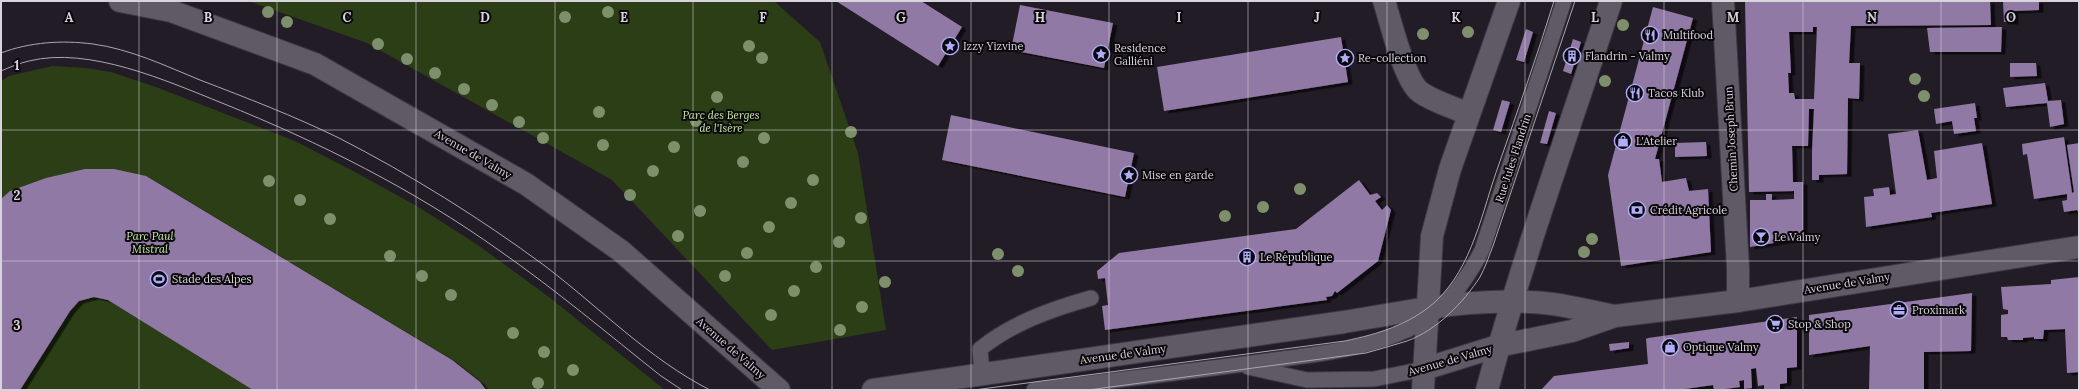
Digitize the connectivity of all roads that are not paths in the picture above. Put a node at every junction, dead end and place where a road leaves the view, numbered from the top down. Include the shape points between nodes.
1 (120, 1) edge
2 (1384, 1) edge
3 (1509, 1) edge
4 (1564, 1) edge
5 (1611, 1) edge
6 (1723, 1) edge
7 (1468, 114) junction
8 (2079, 247) edge
9 (1091, 298) dead end
10 (1738, 301) junction
11 (1513, 302) junction
12 (1432, 311) junction
13 (1615, 316) junction
14 (1498, 346) junction
15 (1237, 365) junction
16 (982, 375) junction
17 (1424, 380) edge
18 (779, 390) edge
19 (873, 390) edge
20 (1034, 390) edge
21 (1487, 390) edge

1 - 18 street, Avenue de Valmy via 171,11 315,64 526,184 622,251
2 - 7 street via 1413,85 1421,93
3 - 7 street
4 - 12 lane, Rue Jules Flandrin via 1482,250 1472,269
5 - 11 street
6 - 10 street, Chemin Joseph Brun
7 - 12 street via 1432,236
8 - 10 street, Avenue de Valmy
9 - 16 lane via 1050,310 992,339 980,349
10 - 13 street, Avenue de Valmy
11 - 12 street, Avenue de Valmy
11 - 13 street, Avenue de Valmy via 1554,304
11 - 14 street
12 - 15 lane, Avenue de Valmy via 1407,330 1362,345 1334,352
12 - 16 street, Avenue de Valmy
12 - 17 street
13 - 14 street, Avenue de Valmy via 1572,331
14 - 17 street, Avenue de Valmy
14 - 21 street
15 - 17 lane, Avenue de Valmy via 1306,380
15 - 20 lane
16 - 19 street, Avenue de Valmy

